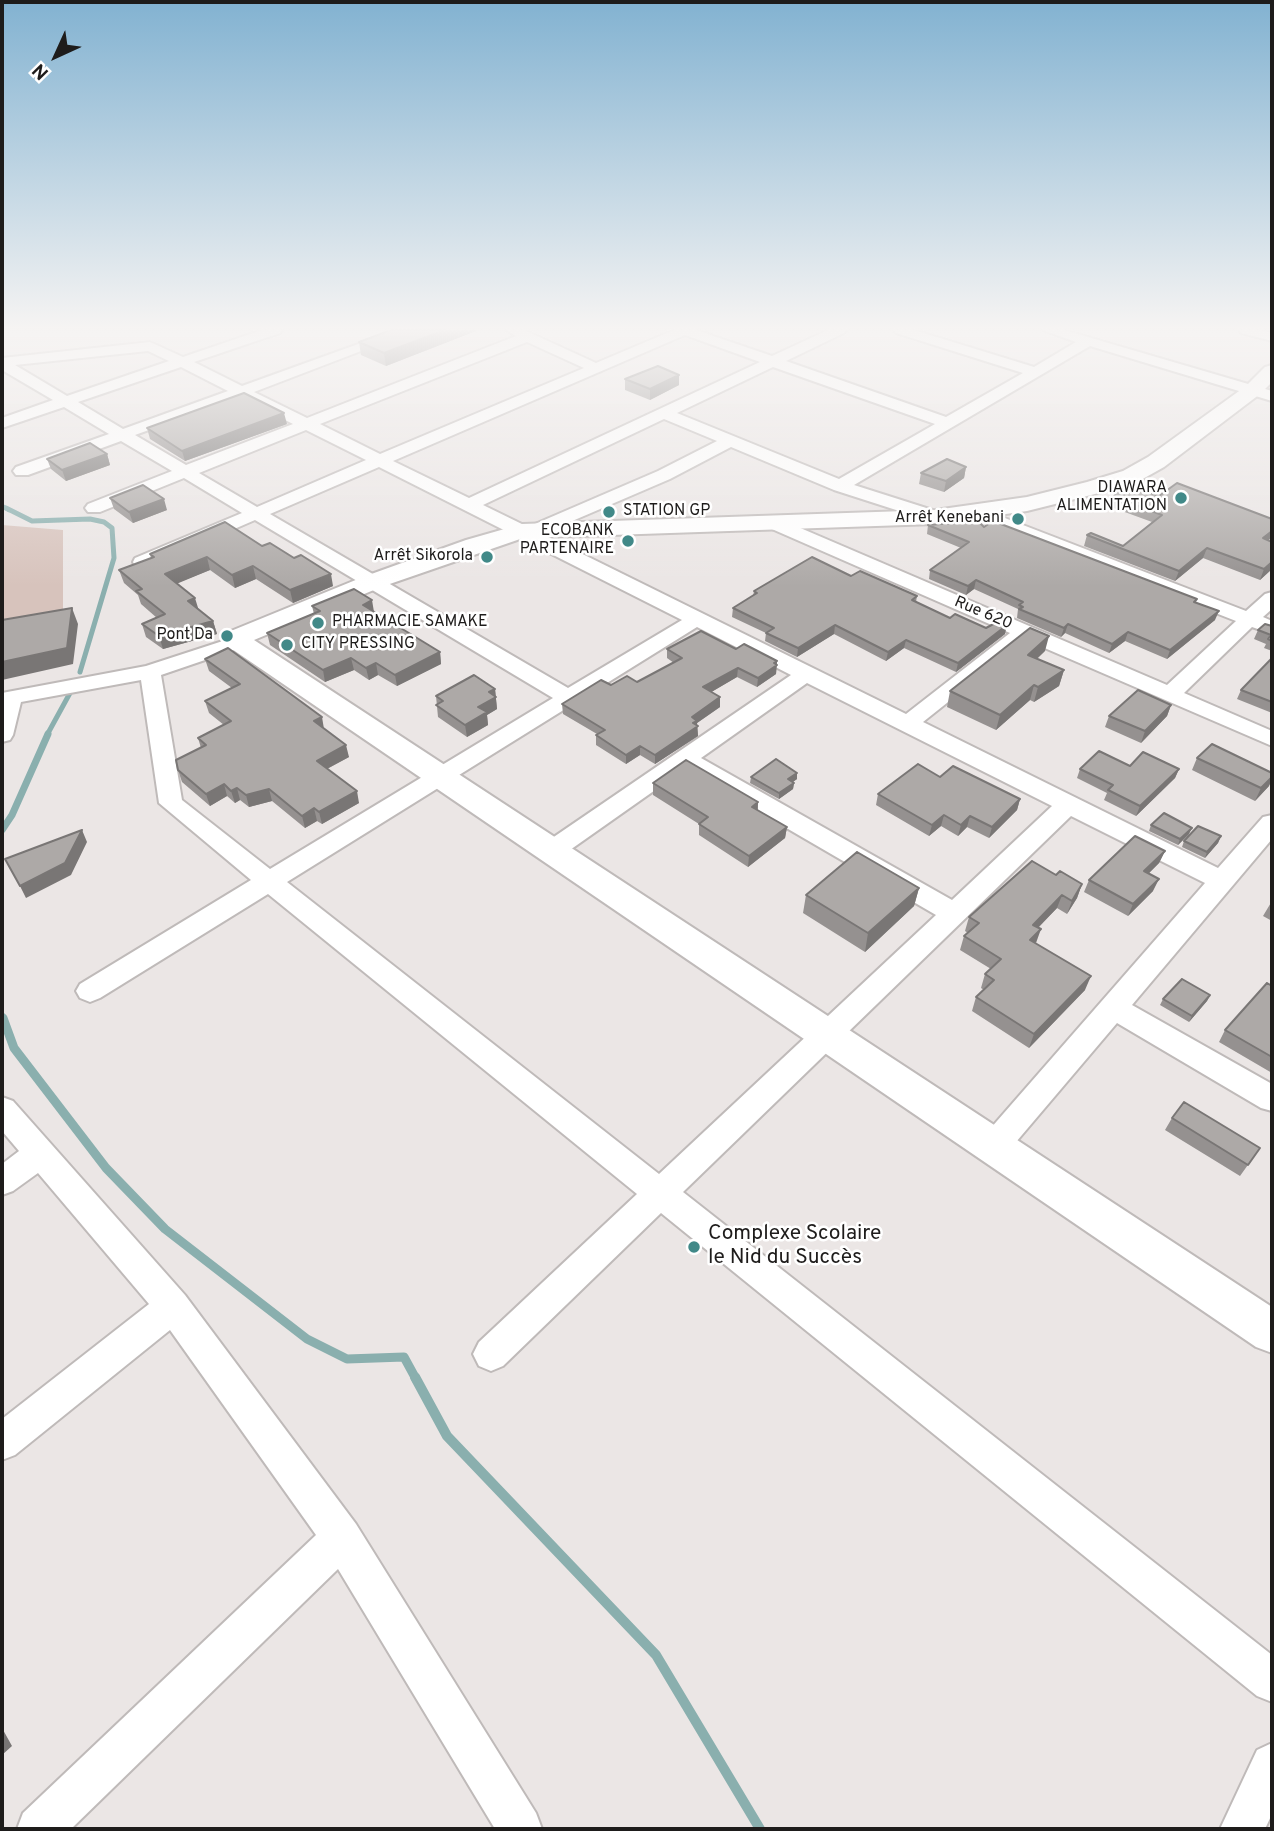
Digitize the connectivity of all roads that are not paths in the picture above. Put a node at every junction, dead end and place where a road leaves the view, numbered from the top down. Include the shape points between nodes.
1 (23, 415) edge
2 (88, 415) edge
3 (174, 415) edge
4 (290, 415) edge
5 (327, 415) edge
6 (484, 415) edge
7 (659, 415) edge
8 (670, 415) edge
9 (923, 415) edge
10 (961, 415) edge
11 (1225, 415) edge
12 (1235, 415) edge
13 (2, 423) edge
14 (307, 424) junction
15 (947, 424) junction
16 (121, 435) junction
17 (731, 440) junction
18 (379, 460) junction
19 (22, 471) dead end
20 (185, 472) junction
21 (840, 486) junction
22 (469, 505) junction
23 (94, 508) dead end
24 (255, 513) junction
25 (991, 519) junction
26 (946, 520) junction
27 (780, 526) junction
28 (530, 533) junction
29 (142, 562) edge
30 (378, 585) junction
31 (1272, 598) edge
32 (697, 619) junction
33 (1249, 619) junction
34 (1272, 628) edge
35 (1024, 632) junction
36 (239, 642) junction
37 (150, 673) junction
38 (806, 674) junction
39 (1169, 695) junction
40 (6, 698) edge
41 (569, 698) junction
42 (906, 724) junction
43 (2, 735) edge
44 (1272, 739) edge
45 (684, 758) junction
46 (440, 777) junction
47 (1068, 805) junction
48 (1272, 823) edge
49 (551, 851) junction
50 (270, 881) junction
51 (1222, 881) junction
52 (954, 913) junction
53 (90, 991) dead end
54 (1113, 1007) junction
55 (827, 1034) junction
56 (1272, 1099) edge
57 (2, 1111) edge
58 (993, 1146) junction
59 (40, 1154) junction
60 (2, 1181) edge
61 (660, 1193) junction
62 (173, 1306) junction
63 (1272, 1332) edge
64 (491, 1354) dead end
65 (2, 1442) edge
66 (342, 1538) junction
67 (1272, 1681) edge
68 (1272, 1765) edge
69 (510, 1824) edge
70 (39, 1829) edge
71 (1242, 1829) edge

1 - 13 street
2 - 16 street
3 - 16 street
4 - 14 street
5 - 14 street
6 - 18 street
7 - 22 street
8 - 17 street
9 - 15 street
10 - 15 street
11 - 26 main road via 1131,476
12 - 25 main road via 1158,475 1105,494
14 - 18 street
14 - 20 street
15 - 21 street
16 - 19 street
16 - 20 street
17 - 21 street
17 - 28 street via 664,475
18 - 22 street
18 - 24 street
20 - 23 street
20 - 24 street
21 - 26 street
22 - 28 street
24 - 29 street
24 - 30 street
25 - 26 main road
25 - 33 street
26 - 27 main road
27 - 28 main road
27 - 35 street, Rue 620
28 - 30 main road
28 - 32 street
30 - 36 main road
30 - 41 street
31 - 33 street
32 - 38 street
32 - 41 street
33 - 34 street
33 - 39 street
35 - 39 street, Rue 620
35 - 42 street
36 - 37 street
36 - 46 main road
37 - 40 street
37 - 50 street via 171,803
38 - 42 street
38 - 45 street
39 - 44 street, Rue 620
40 - 43 street
41 - 46 street
42 - 47 street
45 - 49 street
45 - 52 street
46 - 49 main road
46 - 50 street
47 - 51 street
47 - 52 street
48 - 51 street
49 - 55 main road
50 - 53 street
50 - 61 street
51 - 54 street
52 - 55 street
54 - 56 street
54 - 58 street
55 - 58 main road
55 - 61 street
57 - 59 street
58 - 63 main road
59 - 60 street
59 - 62 street
61 - 64 street
61 - 67 street
62 - 65 street
62 - 66 street
66 - 69 street
66 - 70 street
68 - 71 street

